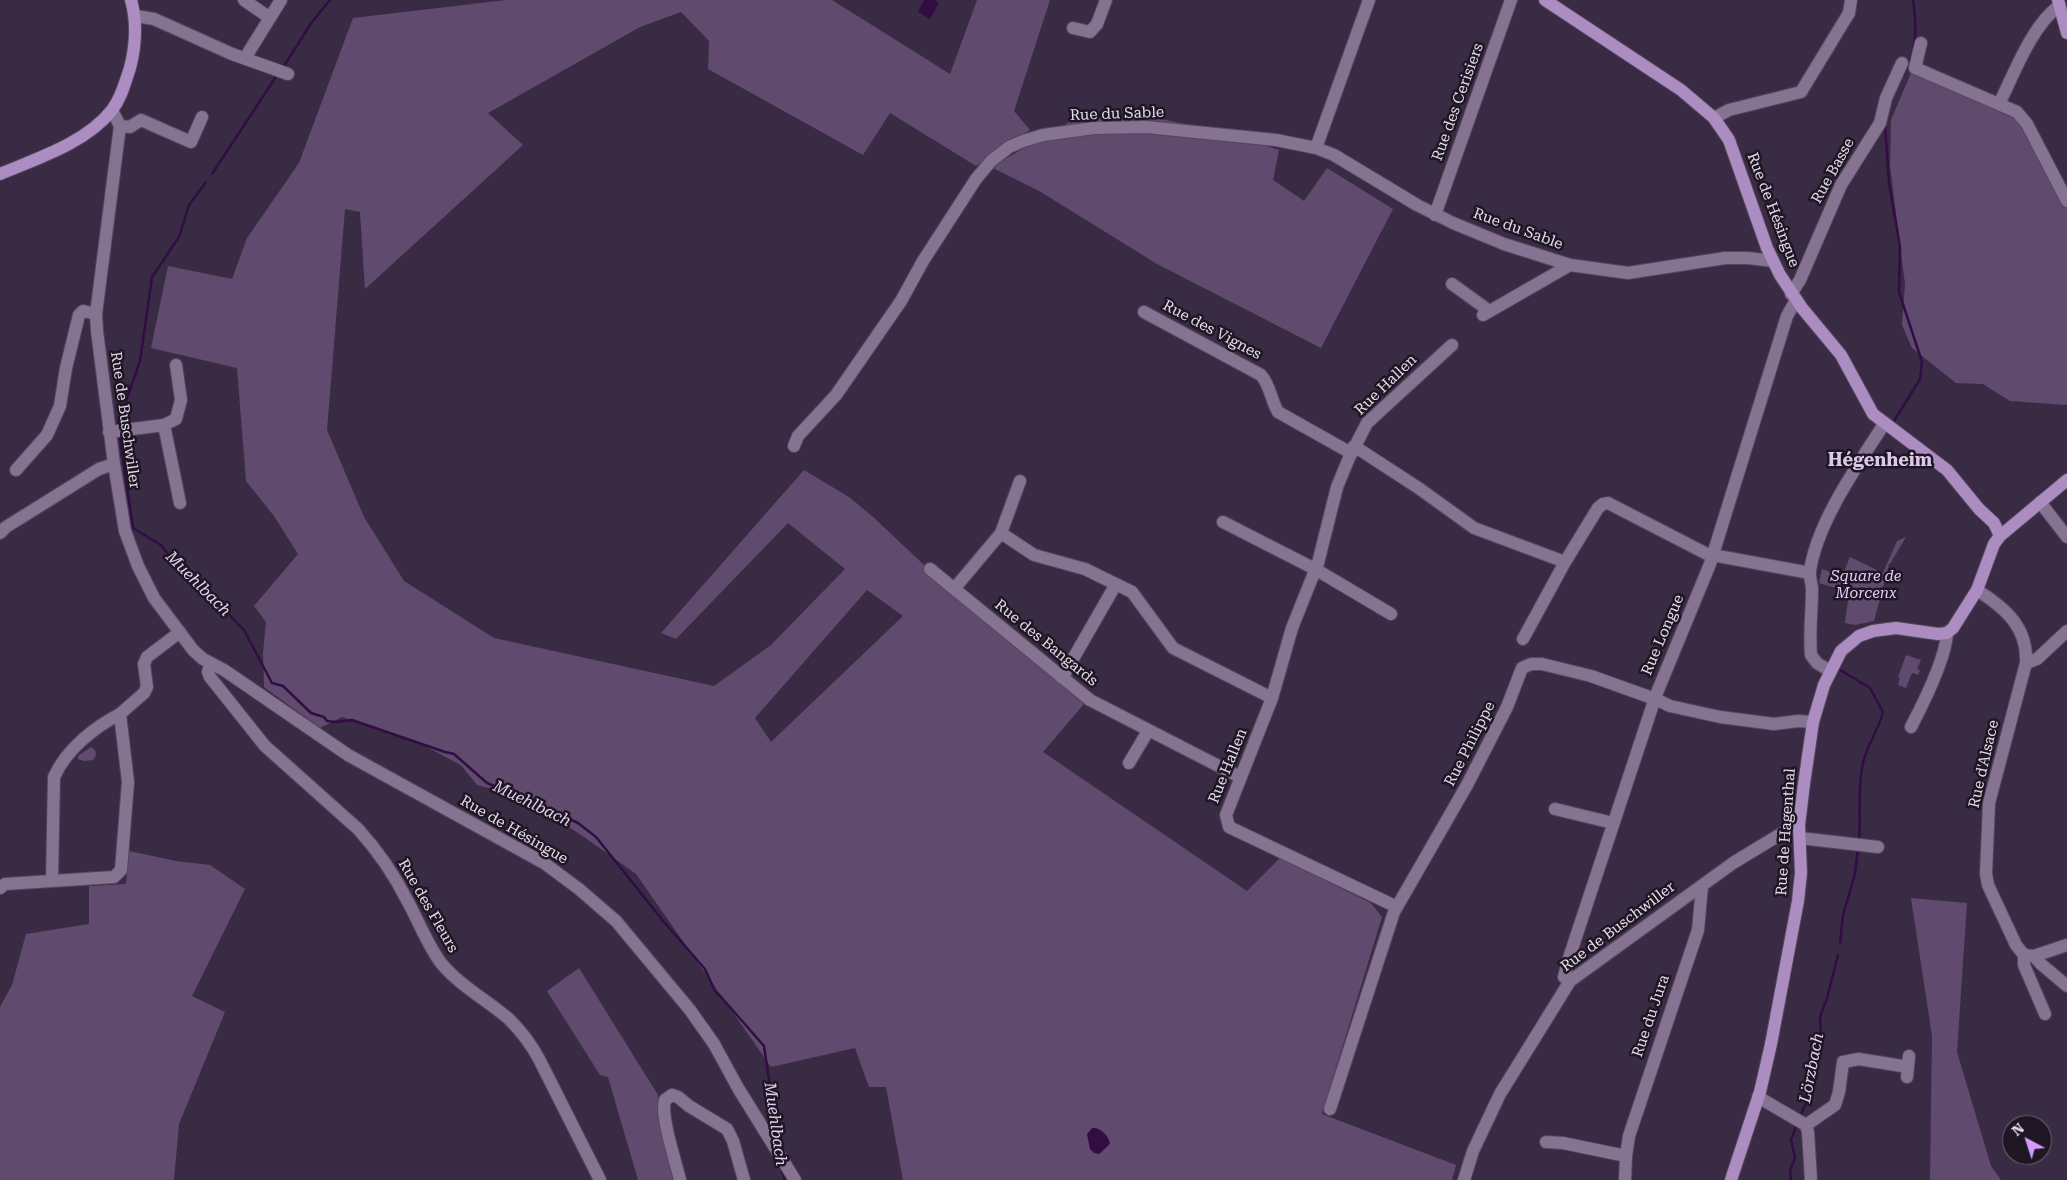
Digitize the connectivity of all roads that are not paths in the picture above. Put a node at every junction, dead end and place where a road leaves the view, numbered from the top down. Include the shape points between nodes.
1 (131, 0) edge
2 (244, 0) edge
3 (281, 0) edge
4 (1106, 0) edge
5 (1369, 0) edge
6 (1511, 0) edge
7 (1545, 0) edge
8 (1851, 0) edge
9 (2060, 2) edge
10 (136, 16) junction
11 (270, 18) junction
12 (1073, 28) dead end
13 (2067, 33) edge
14 (1921, 43) dead end
15 (245, 58) junction
16 (1902, 63) dead end
17 (283, 72) dead end
18 (1999, 104) junction
19 (112, 110) junction
20 (202, 117) dead end
21 (1714, 118) junction
22 (120, 126) junction
23 (1316, 148) junction
24 (0, 174) edge
25 (2067, 201) edge
26 (1435, 215) junction
27 (1773, 262) junction
28 (1570, 265) junction
29 (1452, 284) dead end
30 (1794, 297) junction
31 (1144, 312) dead end
32 (96, 314) junction
33 (1452, 345) dead end
34 (176, 365) dead end
35 (1884, 424) junction
36 (164, 425) junction
37 (110, 432) junction
38 (794, 446) dead end
39 (1353, 450) junction
40 (114, 464) junction
41 (16, 470) dead end
42 (2067, 480) edge
43 (1020, 481) dead end
44 (2040, 502) junction
45 (180, 503) dead end
46 (1223, 522) dead end
47 (0, 533) edge
48 (1001, 533) junction
49 (2000, 536) junction
50 (2067, 537) edge
51 (1713, 556) junction
52 (1565, 562) junction
53 (930, 569) dead end
54 (1315, 569) junction
55 (1810, 573) junction
56 (1116, 584) junction
57 (954, 589) junction
58 (1976, 590) junction
59 (1391, 614) dead end
60 (2067, 631) edge
61 (180, 632) junction
62 (1947, 632) junction
63 (1524, 639) dead end
64 (211, 663) junction
65 (2026, 663) junction
66 (1830, 671) junction
67 (1062, 678) junction
68 (249, 688) joint
69 (1272, 698) junction
70 (1655, 699) junction
71 (120, 714) junction
72 (1813, 722) junction
73 (1911, 727) dead end
74 (1148, 731) junction
75 (1129, 763) dead end
76 (1240, 777) junction
77 (1555, 809) dead end
78 (1613, 823) junction
79 (1800, 832) junction
80 (1878, 847) dead end
81 (52, 880) junction
82 (1702, 886) junction
83 (0, 888) edge
84 (1397, 907) junction
85 (2067, 946) edge
86 (2029, 956) junction
87 (1570, 981) junction
88 (2067, 986) edge
89 (2045, 1014) dead end
90 (1908, 1066) dead end
91 (1758, 1097) junction
92 (1330, 1110) dead end
93 (1801, 1123) junction
94 (1546, 1142) dead end
95 (1626, 1156) junction
96 (600, 1180) edge
97 (680, 1180) edge
98 (744, 1180) edge
99 (794, 1180) edge
100 (1464, 1180) edge
101 (1625, 1180) edge
102 (1731, 1180) edge
103 (1811, 1180) edge

1 - 10 main road
2 - 11 street
3 - 11 street
4 - 12 street via 1097,24 1090,32
5 - 23 street
6 - 26 street, Rue des Cerisiers
7 - 21 main road, Rue de Hésingue via 1681,90
8 - 21 street via 1849,13 1801,92 1729,110
9 - 13 main road
9 - 18 street via 2040,26
10 - 15 street via 154,18
10 - 19 main road via 134,53 123,91
11 - 15 street
14 - 18 street via 1915,68
15 - 17 street
16 - 30 street, Rue Basse via 1886,98 1880,123 1841,185
18 - 25 street via 2017,112 2027,124
19 - 22 street
19 - 24 main road via 92,129 62,147
20 - 22 street via 191,142 140,120 130,127
21 - 27 main road, Rue de Hésingue via 1729,140
22 - 32 street, Rue de Buschwiller
23 - 26 street, Rue du Sable via 1334,155
23 - 38 street, Rue du Sable via 1276,140 1146,126 1052,134 1009,147 976,179 901,301 836,395 798,436
26 - 28 street, Rue du Sable via 1504,244
27 - 28 street, Rue du Sable via 1726,258 1628,273
27 - 30 main road, Rue de Hésingue
28 - 29 street, Rue du Sable via 1485,312
30 - 35 main road, Rue de Hésingue via 1841,355 1864,400
30 - 51 street, Rue Longue
31 - 39 street, Rue des Vignes via 1261,375 1278,412
32 - 37 street, Rue de Buschwiller
32 - 41 street via 83,312 79,315 60,406 47,435
33 - 39 street, Rue Hallen via 1367,423
34 - 36 street via 180,400 176,419
35 - 49 main road, Rue de Hésingue via 1943,466 1994,523
35 - 55 street via 1835,506 1822,533
36 - 37 street
36 - 45 street
37 - 40 street, Rue de Buschwiller
39 - 52 street, Rue des Vignes via 1420,489 1474,528
39 - 54 street, Rue Hallen via 1337,487
40 - 47 street via 99,469
40 - 61 street, Rue de Buschwiller via 125,531 138,566 154,598
42 - 44 main road
43 - 48 street
44 - 49 main road
44 - 50 street
46 - 54 street
48 - 56 street via 1034,555 1085,569
48 - 57 street
49 - 58 main road
51 - 52 street via 1608,503 1598,508
51 - 55 street
51 - 70 street, Rue Longue
52 - 63 street
53 - 57 street, Rue des Bangards
54 - 59 street
54 - 69 street, Rue Hallen via 1292,628
55 - 66 street via 1811,655
56 - 67 street
56 - 69 street via 1132,592 1173,648
57 - 67 street, Rue des Bangards
58 - 62 main road via 1958,622
58 - 65 street, Rue d'Alsace via 1999,605 2020,628 2027,651
60 - 65 street via 2037,659
61 - 64 street, Rue de Buschwiller via 197,654
61 - 71 street via 147,657 144,664 147,687
62 - 66 main road, Rue de Hagenthal via 1938,634 1896,628 1873,631 1847,644
62 - 73 street via 1940,660
64 - 68 street, Rue de Buschwiller
64 - 96 street, Rue des Fleurs via 210,677 260,740 371,845 401,889 442,963 461,984 509,1020 529,1042
65 - 86 street, Rue d'Alsace via 1989,804 1986,874 2016,945
66 - 72 main road, Rue de Hagenthal via 1818,699
67 - 74 street, Rue des Bangards via 1090,700
68 - 99 street, Rue de Hésingue via 356,760 544,863 594,901 650,961 700,1023
69 - 76 street, Rue Hallen
70 - 72 street, Rue Philippe via 1670,706 1750,722
70 - 78 street, Rue Longue
70 - 84 street, Rue Philippe via 1591,676 1542,664 1522,668 1507,707 1467,785
71 - 81 street via 78,744 54,777
71 - 81 street via 128,782 120,870 114,877
72 - 79 main road, Rue de Hagenthal
74 - 75 street
74 - 76 street, Rue des Bangards
76 - 84 street, Rue Hallen via 1226,815 1229,827
77 - 78 street
78 - 87 street, Rue Longue via 1568,961 1564,977
79 - 80 street
79 - 82 street, Rue de Buschwiller via 1794,826 1785,830
79 - 91 main road, Rue de Hagenthal via 1798,901
81 - 83 street via 5,884
82 - 87 street, Rue de Buschwiller
82 - 95 street, Rue du Jura via 1698,930 1629,1136
84 - 92 street, Rue Philippe
85 - 86 street
86 - 88 street
86 - 89 street, Rue d'Alsace via 2024,965
87 - 100 street, Rue de Buschwiller via 1500,1094 1473,1150
90 - 93 street via 1859,1059 1843,1062 1835,1106
91 - 93 street
91 - 102 main road, Rue de Hagenthal
93 - 103 street via 1808,1132
94 - 95 street via 1563,1142
95 - 101 street, Rue du Jura
97 - 98 street via 664,1108 665,1100 672,1095 727,1129

